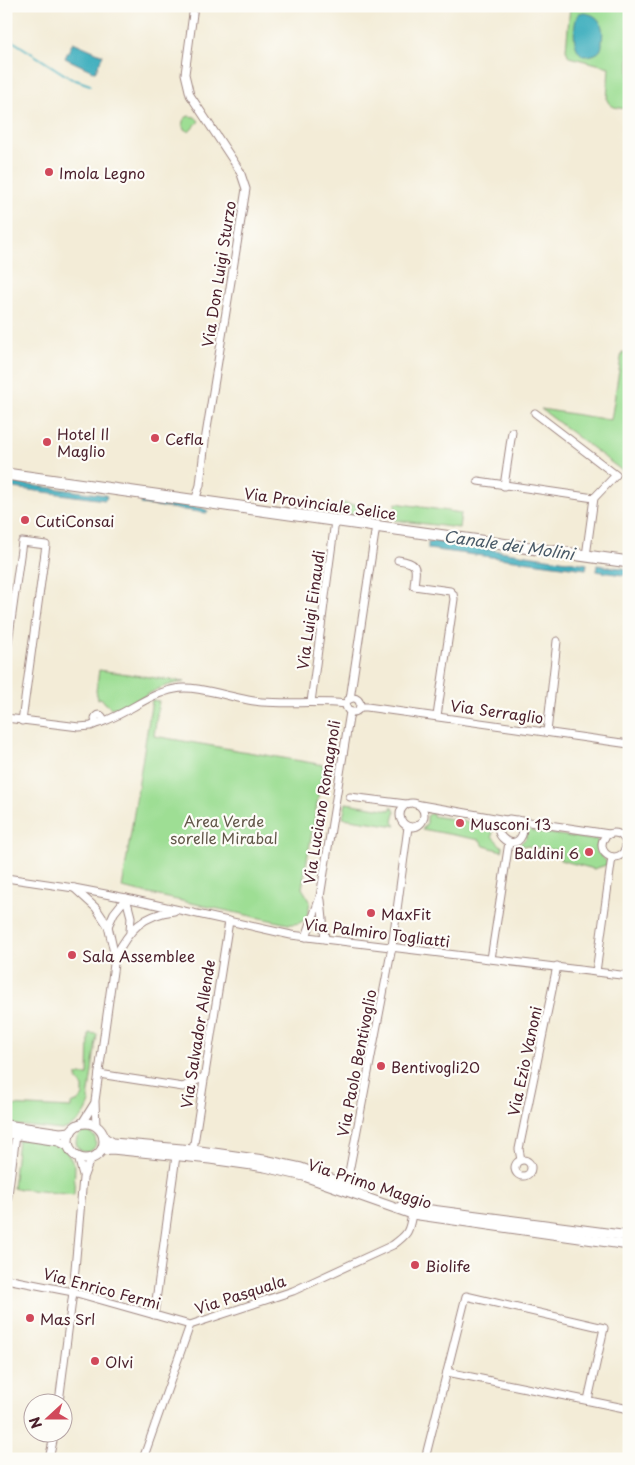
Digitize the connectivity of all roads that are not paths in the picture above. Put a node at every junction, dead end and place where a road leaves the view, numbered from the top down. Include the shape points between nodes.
1 (194, 6) edge
2 (535, 412) dead end
3 (512, 432) dead end
4 (6, 474) edge
5 (478, 482) dead end
6 (504, 486) junction
7 (594, 498) junction
8 (195, 501) junction
9 (336, 521) junction
10 (376, 526) junction
11 (586, 556) junction
12 (398, 560) dead end
13 (629, 562) edge
14 (557, 641) dead end
15 (6, 657) edge
16 (348, 701) junction
17 (311, 702) junction
18 (360, 707) junction
19 (350, 712) junction
20 (437, 716) junction
21 (6, 718) edge
22 (22, 720) junction
23 (547, 732) junction
24 (629, 744) edge
25 (350, 797) dead end
26 (406, 804) junction
27 (415, 804) junction
28 (506, 820) junction
29 (517, 820) junction
30 (408, 827) junction
31 (610, 834) junction
32 (619, 834) junction
33 (629, 835) edge
34 (509, 842) junction
35 (612, 857) junction
36 (6, 878) edge
37 (74, 888) junction
38 (320, 897) junction
39 (126, 898) junction
40 (177, 910) junction
41 (229, 921) junction
42 (108, 926) junction
43 (130, 932) junction
44 (306, 937) junction
45 (324, 939) junction
46 (392, 947) junction
47 (115, 957) junction
48 (491, 959) junction
49 (557, 966) junction
50 (596, 972) junction
51 (629, 976) edge
52 (99, 1074) junction
53 (204, 1077) junction
54 (95, 1101) junction
55 (82, 1124) junction
56 (6, 1126) edge
57 (96, 1126) junction
58 (71, 1132) junction
59 (6, 1133) edge
60 (16, 1135) junction
61 (104, 1138) junction
62 (69, 1146) junction
63 (102, 1150) junction
64 (193, 1150) junction
65 (176, 1156) junction
66 (78, 1157) junction
67 (94, 1157) junction
68 (521, 1160) dead end
69 (83, 1178) junction
70 (345, 1184) junction
71 (6, 1210) edge
72 (412, 1214) junction
73 (629, 1236) edge
74 (629, 1245) edge
75 (6, 1279) edge
76 (73, 1292) junction
77 (154, 1315) junction
78 (190, 1325) junction
79 (448, 1372) junction
80 (60, 1392) edge
81 (588, 1400) junction
82 (629, 1409) edge
83 (53, 1442) edge
84 (49, 1459) edge
85 (143, 1459) edge
86 (425, 1459) edge

1 - 8 street, Via Don Luigi Sturzo via 186,74 190,95 240,171 246,189
2 - 7 street via 616,475
3 - 6 street
4 - 8 main road, Via Provinciale Selice
5 - 6 street
6 - 7 street
7 - 11 street
8 - 9 main road, Via Provinciale Selice
9 - 10 main road, Via Provinciale Selice
9 - 17 street, Via Luigi Einaudi
10 - 11 main road, Via Provinciale Selice
10 - 16 street
11 - 13 main road, Via Provinciale Selice
12 - 20 street via 413,564 416,572 414,586 453,594
14 - 23 street
15 - 22 street via 22,542 46,545
16 - 17 street
16 - 18 street via 357,699
16 - 19 street via 346,708
17 - 22 street via 262,702 177,688 156,694 118,716 82,727
18 - 19 street via 356,712
18 - 20 street, Via Serraglio
19 - 38 street, Via Luciano Romagnoli
20 - 23 street, Via Serraglio
21 - 22 street
23 - 24 street, Via Serraglio
25 - 26 street
26 - 27 street
26 - 30 street via 400,818
27 - 28 street
27 - 30 street via 422,809 424,817 416,826
28 - 29 street
28 - 34 street via 500,825 499,832 502,839
29 - 31 street
29 - 34 street via 522,826 522,834
30 - 46 street, Via Paolo Bentivoglio
31 - 32 street
31 - 35 street via 603,839 602,847 605,854
32 - 33 street
32 - 35 street via 625,839 625,850 620,856
34 - 48 street
35 - 50 street
36 - 37 street, Via Palmiro Togliatti
37 - 39 street, Via Palmiro Togliatti
37 - 42 street via 96,908
38 - 44 street, Via Luciano Romagnoli
38 - 45 street, Via Luciano Romagnoli
39 - 40 street, Via Palmiro Togliatti
39 - 42 street
39 - 43 street via 131,917
40 - 41 street, Via Palmiro Togliatti
40 - 43 street via 155,914
41 - 44 street, Via Palmiro Togliatti
41 - 53 street, Via Salvador Allende
42 - 47 street
43 - 47 street
44 - 45 street, Via Palmiro Togliatti
45 - 46 street, Via Palmiro Togliatti
46 - 48 street, Via Palmiro Togliatti
46 - 70 street, Via Paolo Bentivoglio
47 - 52 street
48 - 49 street, Via Palmiro Togliatti
49 - 50 street, Via Palmiro Togliatti
49 - 68 street, Via Ezio Vanoni via 519,1149
50 - 51 street, Via Palmiro Togliatti
52 - 53 street via 183,1087
52 - 54 street
53 - 64 street, Via Salvador Allende
54 - 55 street
54 - 57 street
55 - 57 street
55 - 58 street
56 - 58 street
57 - 61 street
58 - 62 street
59 - 60 street
60 - 62 street via 60,1141
60 - 71 street
61 - 63 street
61 - 64 street, Via Primo Maggio via 113,1143
62 - 66 street
63 - 65 street, Via Primo Maggio
63 - 67 street
64 - 70 street, Via Primo Maggio via 301,1168
65 - 72 street, Via Primo Maggio via 296,1173
65 - 77 street
66 - 67 street
66 - 69 street
67 - 69 street
69 - 76 street
70 - 73 street, Via Primo Maggio via 410,1208
72 - 74 street, Via Primo Maggio
72 - 78 street, Via Pasquala via 406,1236 393,1245 294,1291
75 - 76 street, Via Enrico Fermi
76 - 77 street, Via Enrico Fermi
76 - 80 street
77 - 78 street, Via Enrico Fermi
78 - 85 street, Via Pasquala
79 - 81 street
79 - 81 street via 466,1296 604,1328
79 - 86 street
81 - 82 street
83 - 84 street

